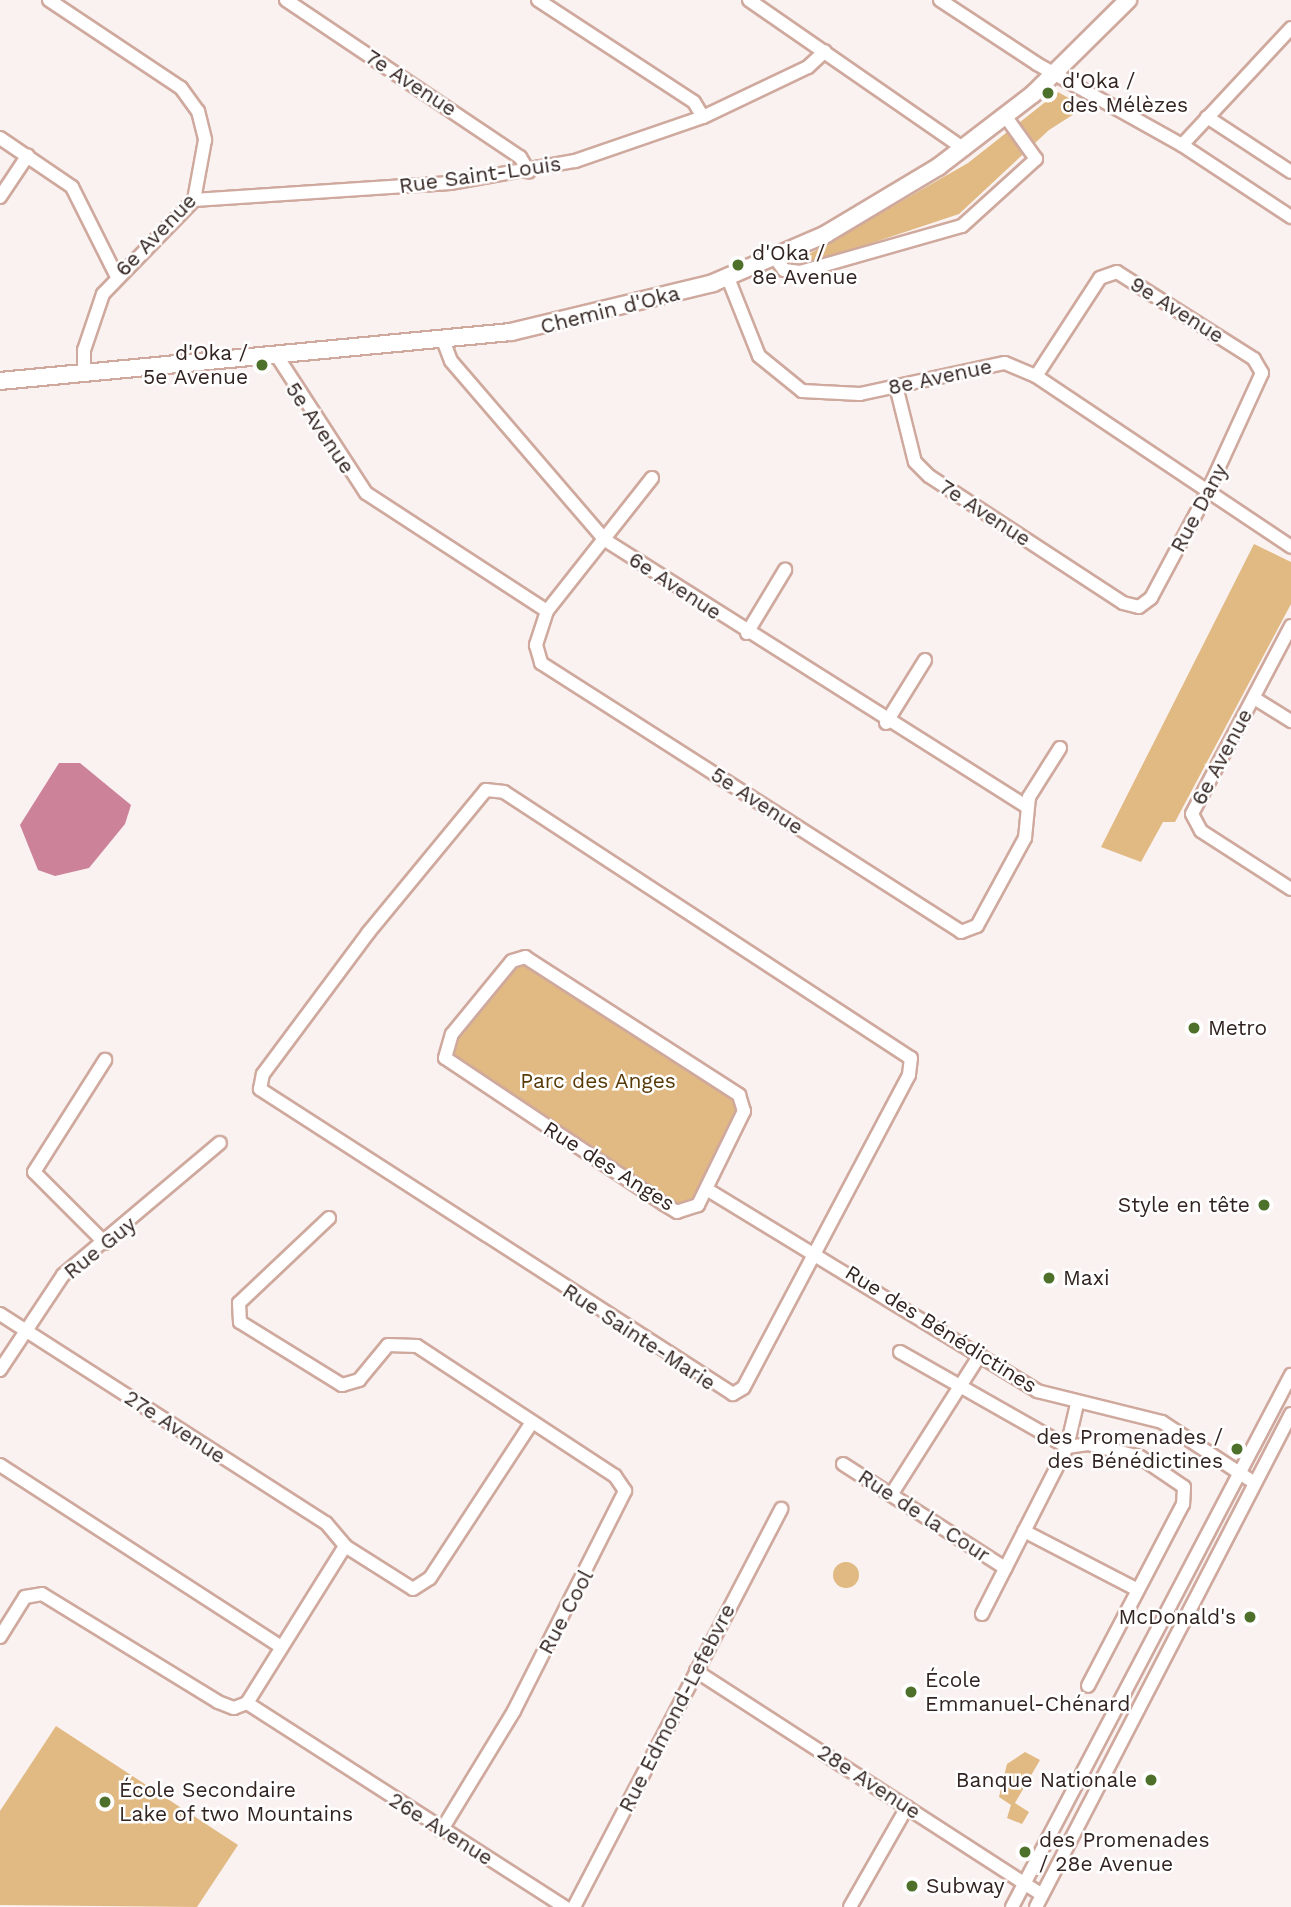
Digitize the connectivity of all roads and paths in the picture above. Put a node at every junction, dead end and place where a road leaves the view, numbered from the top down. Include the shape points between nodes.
1 (49, 0) edge
2 (286, 0) edge
3 (538, 0) edge
4 (749, 0) edge
5 (940, 0) edge
6 (1126, 1) edge
7 (1291, 28) edge
8 (825, 51) junction
9 (1055, 74) junction
10 (703, 117) junction
11 (1006, 117) junction
12 (1207, 117) junction
13 (0, 138) edge
14 (1182, 145) junction
15 (964, 149) junction
16 (28, 155) junction
17 (529, 172) junction
18 (1291, 172) edge
19 (0, 197) edge
20 (194, 200) junction
21 (1291, 218) edge
22 (775, 258) junction
23 (116, 275) junction
24 (728, 278) junction
25 (443, 340) junction
26 (277, 356) junction
27 (84, 373) junction
28 (1036, 376) junction
29 (0, 382) edge
30 (896, 386) junction
31 (1260, 388) joint
32 (652, 478) dead end
33 (1207, 493) junction
34 (605, 540) junction
35 (1291, 547) edge
36 (785, 570) dead end
37 (1123, 603) joint
38 (547, 611) junction
39 (1291, 626) edge
40 (747, 632) junction
41 (925, 660) dead end
42 (1254, 698) junction
43 (1291, 720) edge
44 (886, 723) junction
45 (1060, 748) dead end
46 (1027, 807) junction
47 (1291, 889) edge
48 (105, 1060) dead end
49 (220, 1143) dead end
50 (708, 1190) junction
51 (329, 1217) dead end
52 (105, 1243) junction
53 (815, 1251) junction
54 (0, 1314) edge
55 (26, 1330) junction
56 (900, 1352) dead end
57 (980, 1356) junction
58 (0, 1370) edge
59 (1291, 1376) edge
60 (959, 1386) junction
61 (1077, 1404) junction
62 (1291, 1414) edge
63 (532, 1422) junction
64 (1067, 1447) junction
65 (842, 1464) dead end
66 (0, 1465) edge
67 (1240, 1473) junction
68 (1255, 1483) junction
69 (891, 1495) junction
70 (781, 1509) dead end
71 (1024, 1531) junction
72 (345, 1546) junction
73 (1005, 1568) junction
74 (1138, 1590) junction
75 (982, 1614) dead end
76 (0, 1637) edge
77 (281, 1647) junction
78 (696, 1671) junction
79 (1088, 1686) dead end
80 (247, 1703) junction
81 (907, 1807) junction
82 (441, 1831) junction
83 (1025, 1882) junction
84 (1039, 1901) edge
85 (565, 1907) edge
86 (574, 1907) edge
87 (850, 1907) edge
88 (1012, 1907) edge

1 - 20 street, 6e Avenue via 164,75 193,103 205,149
2 - 17 street, 7e Avenue via 509,149
3 - 10 street via 687,97
4 - 8 street
5 - 9 street
6 - 9 main road, Chemin d'Oka
7 - 12 street
8 - 10 street, Rue Saint-Louis via 808,67
8 - 15 street
9 - 11 main road, Chemin d'Oka
9 - 14 street
10 - 17 street, Rue Saint-Louis via 628,147
11 - 15 main road, Chemin d'Oka
11 - 22 street via 1036,159 962,226 800,272 784,270
12 - 14 street
12 - 18 street
13 - 16 street
14 - 21 street
15 - 22 main road, Chemin d'Oka via 870,210
16 - 19 street
16 - 23 street via 81,198
17 - 20 street, Rue Saint-Louis
20 - 23 street, 6e Avenue
22 - 24 main road, Chemin d'Oka
23 - 27 street, 6e Avenue via 85,346
24 - 25 main road, Chemin d'Oka via 567,323
24 - 30 street, 8e Avenue via 753,346 782,380 824,395
25 - 26 main road, Chemin d'Oka
25 - 34 street, 6e Avenue via 451,362
26 - 27 main road, Chemin d'Oka
26 - 38 street, 5e Avenue via 366,493
27 - 29 main road, Chemin d'Oka
28 - 30 street, 8e Avenue via 1005,363 980,364
28 - 31 street, 9e Avenue via 1100,278 1117,272 1254,359
28 - 33 street, 8e Avenue
30 - 37 street, 7e Avenue via 915,462 929,476
31 - 33 street, Rue Dany
32 - 34 street, 6e Avenue
33 - 35 street, 8e Avenue
33 - 37 street, Rue Dany via 1151,598 1139,607
34 - 38 street
34 - 40 street, 6e Avenue
36 - 40 street
38 - 46 street, 5e Avenue via 536,645 541,663 961,932 977,926 1025,838
39 - 42 street, 6e Avenue
40 - 44 street, 6e Avenue
41 - 44 street
42 - 43 street
42 - 47 street, 6e Avenue via 1192,814 1200,831
44 - 46 street, 6e Avenue
45 - 46 street
48 - 52 street via 34,1172
49 - 52 street, Rue Guy
50 - 50 street, Rue des Anges via 698,1205 677,1212 445,1058 452,1034 512,961 525,957 739,1095 744,1111
50 - 53 street, Rue des Bénédictines
51 - 63 street via 239,1303 240,1322 342,1385 359,1380 388,1345 417,1346
52 - 55 street, Rue Guy via 63,1275
53 - 53 street, Rue Sainte-Marie via 743,1388 733,1394 268,1098 260,1089 263,1074 465,810 486,790 504,792 911,1058 909,1075
53 - 57 street, Rue des Bénédictines
54 - 55 street, 27e Avenue
55 - 58 street, Rue Guy
55 - 72 street, 27e Avenue via 326,1524
56 - 60 street
57 - 60 street
57 - 61 street, Rue des Bénédictines via 1037,1391
59 - 67 street
60 - 64 street
60 - 69 street
61 - 64 street
61 - 67 street, Rue des Bénédictines via 1162,1422
62 - 68 street
63 - 72 street, 27e Avenue via 424,1585 410,1588
63 - 82 street, Rue Cool via 615,1476 625,1496 497,1743
64 - 71 street
64 - 74 street via 1088,1444 1130,1454 1184,1487 1183,1504
65 - 69 street, Rue de la Cour
66 - 77 street
67 - 68 street, Rue des Bénédictines
67 - 83 street
68 - 84 street
69 - 73 street, Rue de la Cour
70 - 78 street, Rue Edmond-Lefebvre
71 - 73 street
71 - 74 street
72 - 77 street
73 - 75 street
74 - 79 street
76 - 80 street via 25,1597 42,1594 218,1702 234,1708
77 - 80 street
78 - 81 street, 28e Avenue
78 - 86 street, Rue Edmond-Lefebvre
80 - 82 street, 26e Avenue
81 - 83 street, 28e Avenue
81 - 87 street
82 - 85 street, 26e Avenue
83 - 84 street, 28e Avenue
83 - 88 street

